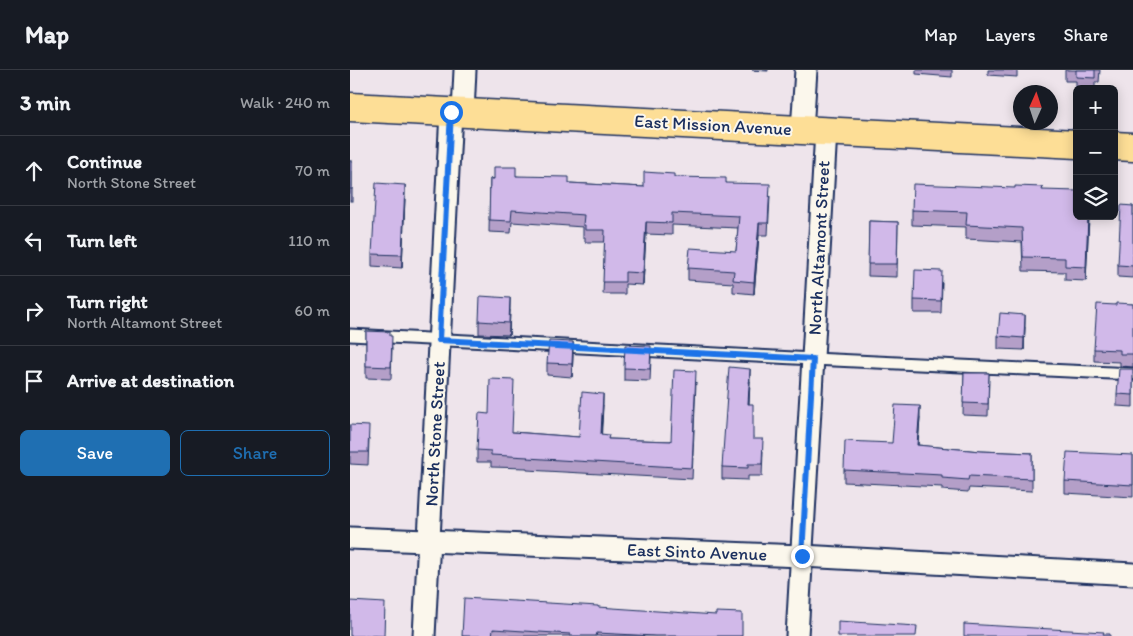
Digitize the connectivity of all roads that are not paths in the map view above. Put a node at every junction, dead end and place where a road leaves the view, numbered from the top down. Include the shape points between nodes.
1 (466, 70) edge
2 (806, 70) edge
3 (350, 108) edge
4 (457, 113) junction
5 (814, 130) junction
6 (1073, 144) edge
7 (1118, 146) edge
8 (1133, 147) edge
9 (350, 335) edge
10 (439, 340) junction
11 (813, 359) junction
12 (1133, 374) edge
13 (350, 538) edge
14 (430, 542) junction
15 (802, 556) junction
16 (1133, 574) edge
17 (424, 636) edge
18 (798, 636) edge

1 - 4 street, North Stone Street
2 - 5 street, North Altamont Street
3 - 4 main road, East Mission Avenue
4 - 5 main road, East Mission Avenue
4 - 10 street, North Stone Street
5 - 6 main road, East Mission Avenue
5 - 11 street, North Altamont Street
7 - 8 main road
9 - 10 lane
10 - 11 lane
10 - 14 street, North Stone Street
11 - 12 lane
11 - 15 street, North Altamont Street
13 - 14 street, East Sinto Avenue
14 - 15 street, East Sinto Avenue
14 - 17 street, North Stone Street
15 - 16 street, East Sinto Avenue
15 - 18 street, North Altamont Street

